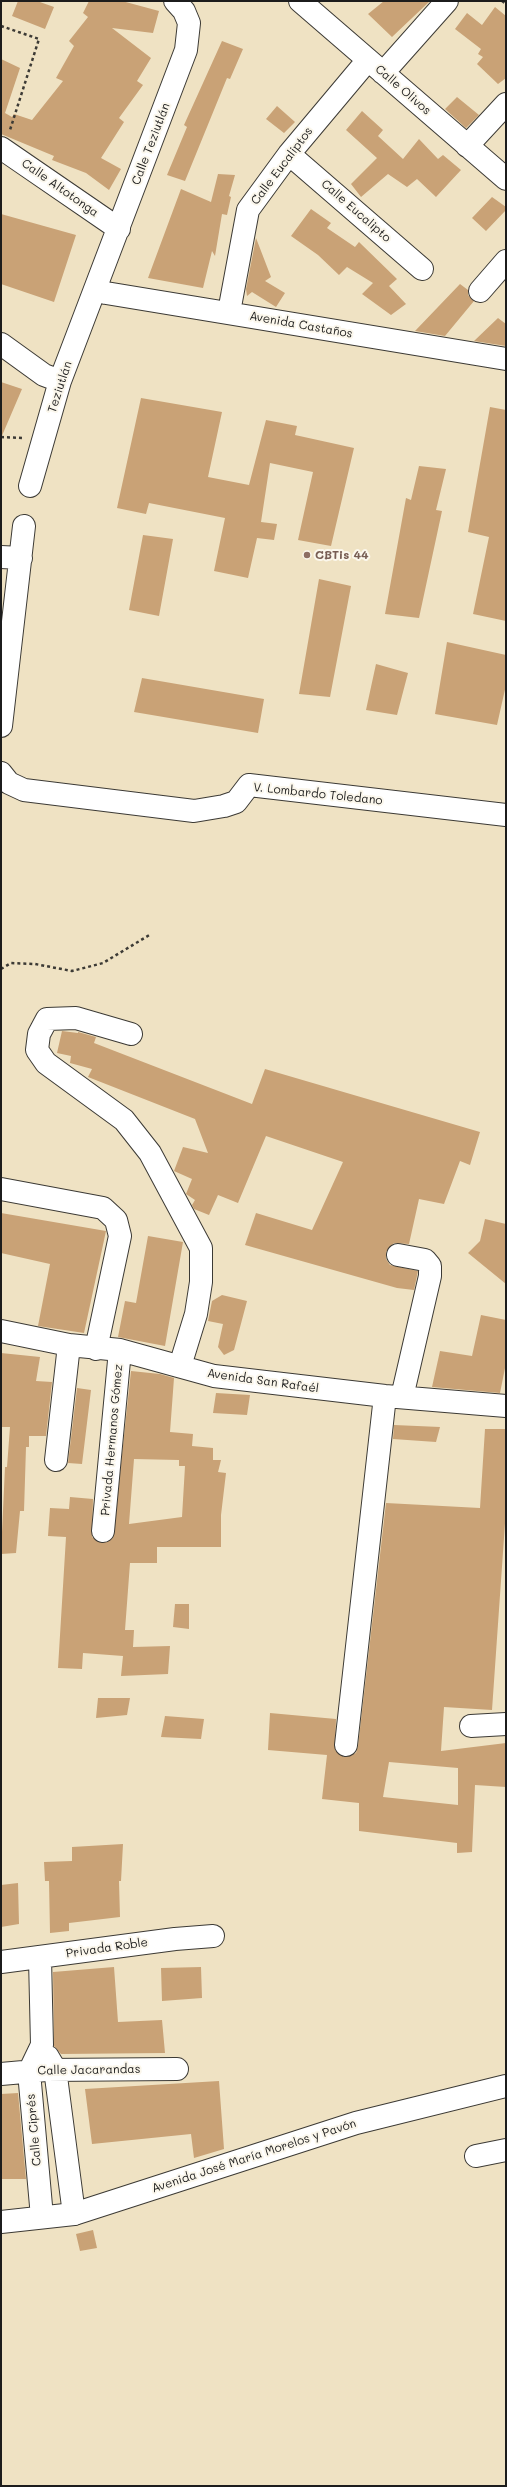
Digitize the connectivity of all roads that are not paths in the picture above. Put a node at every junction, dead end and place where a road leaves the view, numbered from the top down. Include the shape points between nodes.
1 (175, 1) edge
2 (300, 1) edge
3 (447, 1) edge
4 (375, 67) junction
5 (506, 104) edge
6 (467, 146) junction
7 (3, 148) edge
8 (290, 154) junction
9 (506, 179) edge
10 (119, 229) junction
11 (506, 261) edge
12 (422, 268) dead end
13 (96, 289) junction
14 (480, 291) dead end
15 (229, 312) junction
16 (1, 344) edge
17 (506, 359) edge
18 (60, 381) junction
19 (30, 486) dead end
20 (24, 526) dead end
21 (11, 558) edge
22 (1, 726) edge
23 (1, 774) edge
24 (506, 815) edge
25 (131, 1034) dead end
26 (1, 1189) edge
27 (398, 1255) dead end
28 (1, 1331) edge
29 (69, 1344) junction
30 (96, 1349) junction
31 (120, 1350) junction
32 (180, 1366) junction
33 (393, 1397) junction
34 (506, 1406) edge
35 (56, 1460) dead end
36 (103, 1531) dead end
37 (506, 1724) edge
38 (471, 1726) dead end
39 (346, 1745) dead end
40 (213, 1936) dead end
41 (40, 1958) junction
42 (1, 1962) edge
43 (42, 2046) junction
44 (55, 2069) junction
45 (177, 2069) dead end
46 (29, 2072) junction
47 (1, 2074) edge
48 (506, 2086) edge
49 (506, 2150) edge
50 (476, 2156) dead end
51 (74, 2214) junction
52 (42, 2217) junction
53 (1, 2222) edge

1 - 10 street, Calle Teziutlán via 184,11 189,23 186,50
2 - 4 street, Calle Olivos
3 - 4 street, Calle Eucaliptos
4 - 6 street, Calle Olivos
4 - 8 street, Calle Eucaliptos
5 - 6 street
6 - 9 street, Calle Olivos
7 - 10 street, Calle Altotonga
8 - 12 street, Calle Eucalipto
8 - 15 street, Calle Eucaliptos via 248,210
10 - 13 street, Calle Teziutlán
11 - 14 street
13 - 15 street, Avenida Castaños
13 - 18 street, Teziutlán
15 - 17 street, Avenida Castaños
16 - 18 street via 44,375
18 - 19 street, Teziutlán
20 - 21 street
21 - 22 street
23 - 24 street, V. Lombardo Toledano via 9,783 24,790 194,811 236,802 249,785
25 - 32 street via 76,1018 47,1019 39,1034 37,1050 46,1063 124,1120 150,1153 201,1248 201,1282 196,1314
26 - 30 street via 103,1208 116,1220 120,1236
27 - 33 street via 425,1260 430,1266 430,1276
28 - 29 street, Avenida San Rafaél
29 - 30 street, Avenida San Rafaél
29 - 35 street
30 - 31 street, Avenida San Rafaél
31 - 32 street, Avenida San Rafaél
31 - 36 street, Privada Hermanos Gómez
32 - 33 street, Avenida San Rafaél via 214,1376
33 - 34 street, Avenida San Rafaél
33 - 39 street
37 - 38 street
40 - 41 street, Privada Roble
41 - 42 street, Privada Roble
41 - 43 street
43 - 44 street
43 - 46 street
44 - 45 street, Calle Jacarandas
44 - 46 street, Calle Jacarandas
44 - 51 street
46 - 47 street, Calle Jacarandas
46 - 52 street, Calle Ciprés
48 - 51 street, Avenida José María Morelos y Pavón via 356,2123
49 - 50 street
51 - 52 street, Avenida José María Morelos y Pavón
52 - 53 street, Avenida José María Morelos y Pavón

